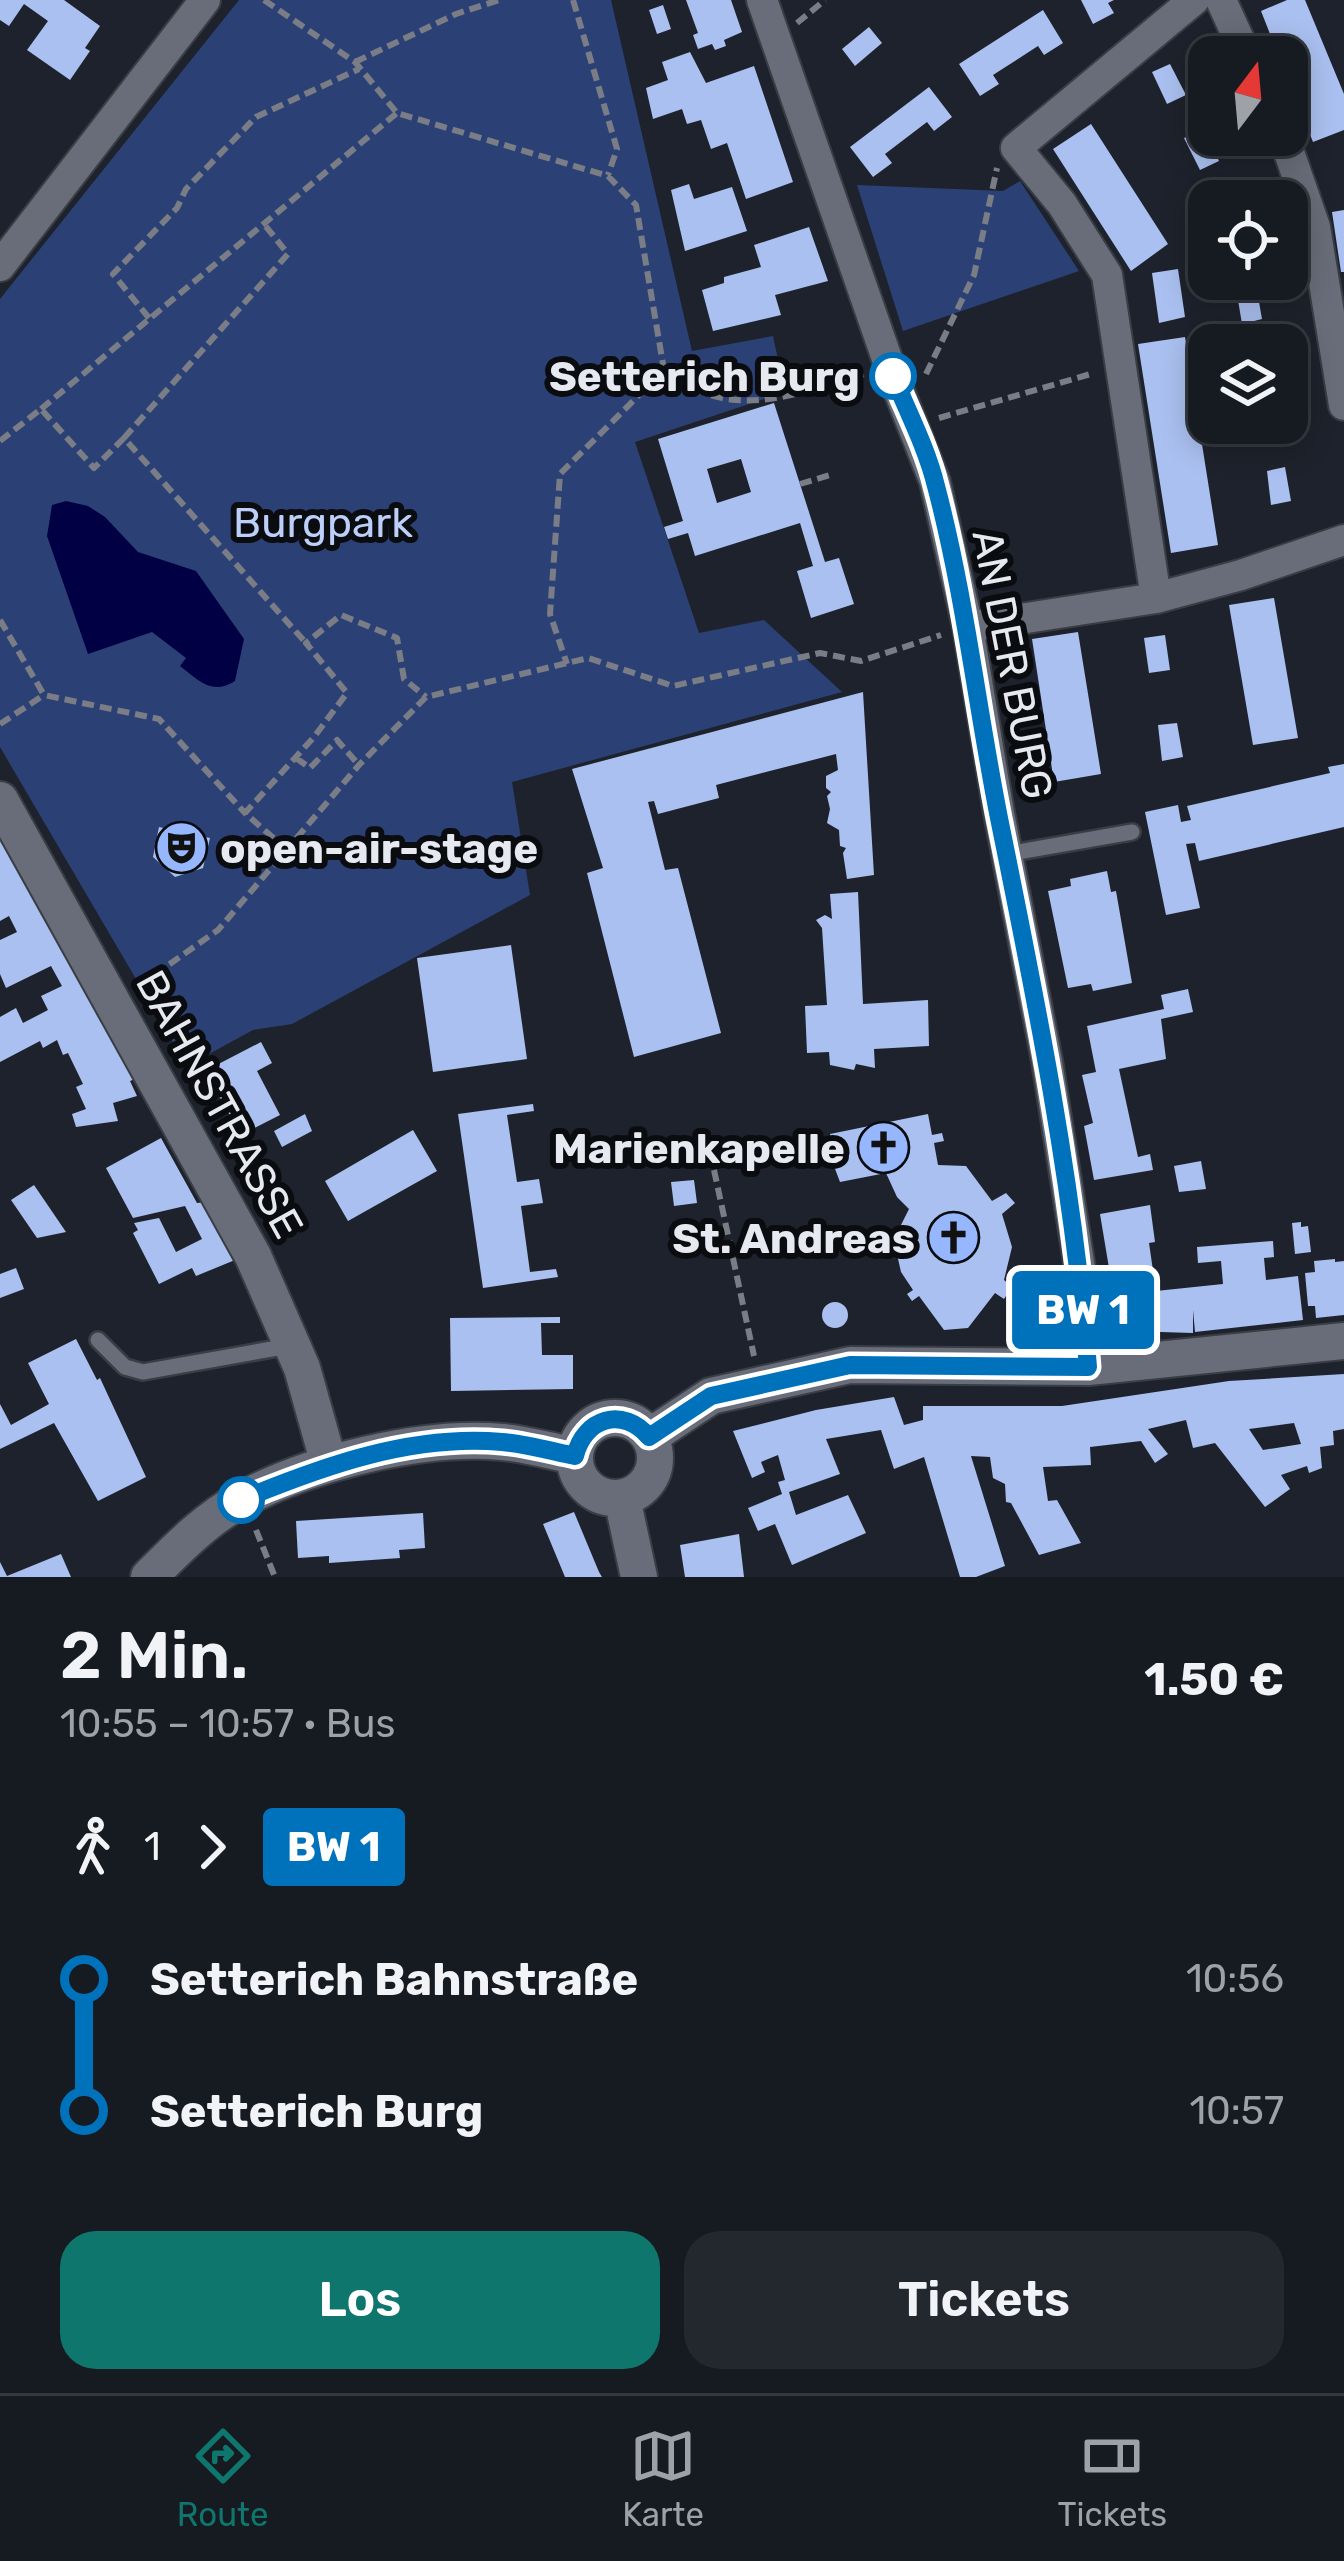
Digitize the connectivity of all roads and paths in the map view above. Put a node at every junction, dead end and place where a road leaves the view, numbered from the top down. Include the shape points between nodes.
1 (205, 0) edge
2 (264, 0) edge
3 (499, 0) edge
4 (573, 0) edge
5 (762, 0) edge
6 (1194, 0) edge
7 (1221, 0) edge
8 (1237, 36) edge
9 (357, 65) junction
10 (397, 113) junction
11 (1016, 148) junction
12 (1290, 156) edge
13 (608, 176) junction
14 (264, 224) junction
15 (0, 266) edge
16 (149, 318) junction
17 (1119, 365) junction
18 (664, 370) junction
19 (893, 376) junction
20 (1344, 405) edge
21 (41, 409) junction
22 (913, 425) junction
23 (124, 438) junction
24 (0, 441) edge
25 (830, 475) dead end
26 (800, 484) dead end
27 (1344, 540) edge
28 (1156, 598) junction
29 (0, 620) edge
30 (968, 627) junction
31 (306, 643) junction
32 (567, 664) junction
33 (44, 695) junction
34 (426, 697) junction
35 (0, 724) edge
36 (296, 758) junction
37 (359, 765) junction
38 (0, 800) edge
39 (245, 813) junction
40 (1132, 832) dead end
41 (287, 850) junction
42 (1006, 854) junction
43 (114, 1002) junction
44 (714, 1170) dead end
45 (98, 1340) dead end
46 (1344, 1341) edge
47 (292, 1346) junction
48 (756, 1366) dead end
49 (1088, 1367) junction
50 (649, 1437) junction
51 (575, 1456) junction
52 (329, 1464) junction
53 (622, 1498) junction
54 (241, 1500) junction
55 (148, 1577) edge
56 (275, 1577) edge
57 (639, 1577) edge

1 - 15 street
2 - 9 path
3 - 9 path
4 - 13 path via 617,149
5 - 19 street, AN DER BURG
6 - 11 street
7 - 8 street
9 - 10 path
9 - 16 path via 256,117 113,274
10 - 13 path
10 - 14 path
11 - 17 street via 1107,275
11 - 19 path via 995,170 974,275 927,374
12 - 20 street via 1315,227
13 - 18 path via 636,205
14 - 16 path
14 - 23 path via 287,254
16 - 21 path
17 - 22 path
17 - 28 street
18 - 19 path via 680,383 759,404
18 - 32 path via 560,474 550,614
19 - 22 street, AN DER BURG
21 - 23 path via 94,467
21 - 24 path
22 - 30 street, AN DER BURG via 935,482
23 - 31 path
25 - 26 path
27 - 28 street
28 - 30 street
29 - 33 path
30 - 32 path via 861,661 820,653 673,686 587,658
30 - 42 street, AN DER BURG
31 - 34 path via 341,615 397,638 404,679
31 - 36 path via 347,693
32 - 34 path
33 - 35 path
33 - 39 path via 159,719
34 - 37 path
36 - 37 path via 310,768 337,740
36 - 39 path
37 - 41 path
38 - 43 main road, BAHNSTRASSE
39 - 41 path
40 - 42 lane
41 - 43 path via 218,930
42 - 49 street, AN DER BURG via 1051,1082
43 - 47 main road, BAHNSTRASSE via 254,1256
44 - 48 path
45 - 47 lane via 125,1367 143,1372
46 - 49 main road
47 - 52 main road, BAHNSTRASSE
49 - 50 main road via 850,1365 711,1396
50 - 51 main road via 630,1421 605,1419 584,1432
50 - 53 main road via 651,1476
51 - 52 main road via 501,1442 436,1443
51 - 53 main road via 592,1492
52 - 54 main road
53 - 57 main road
54 - 55 main road
54 - 56 path

